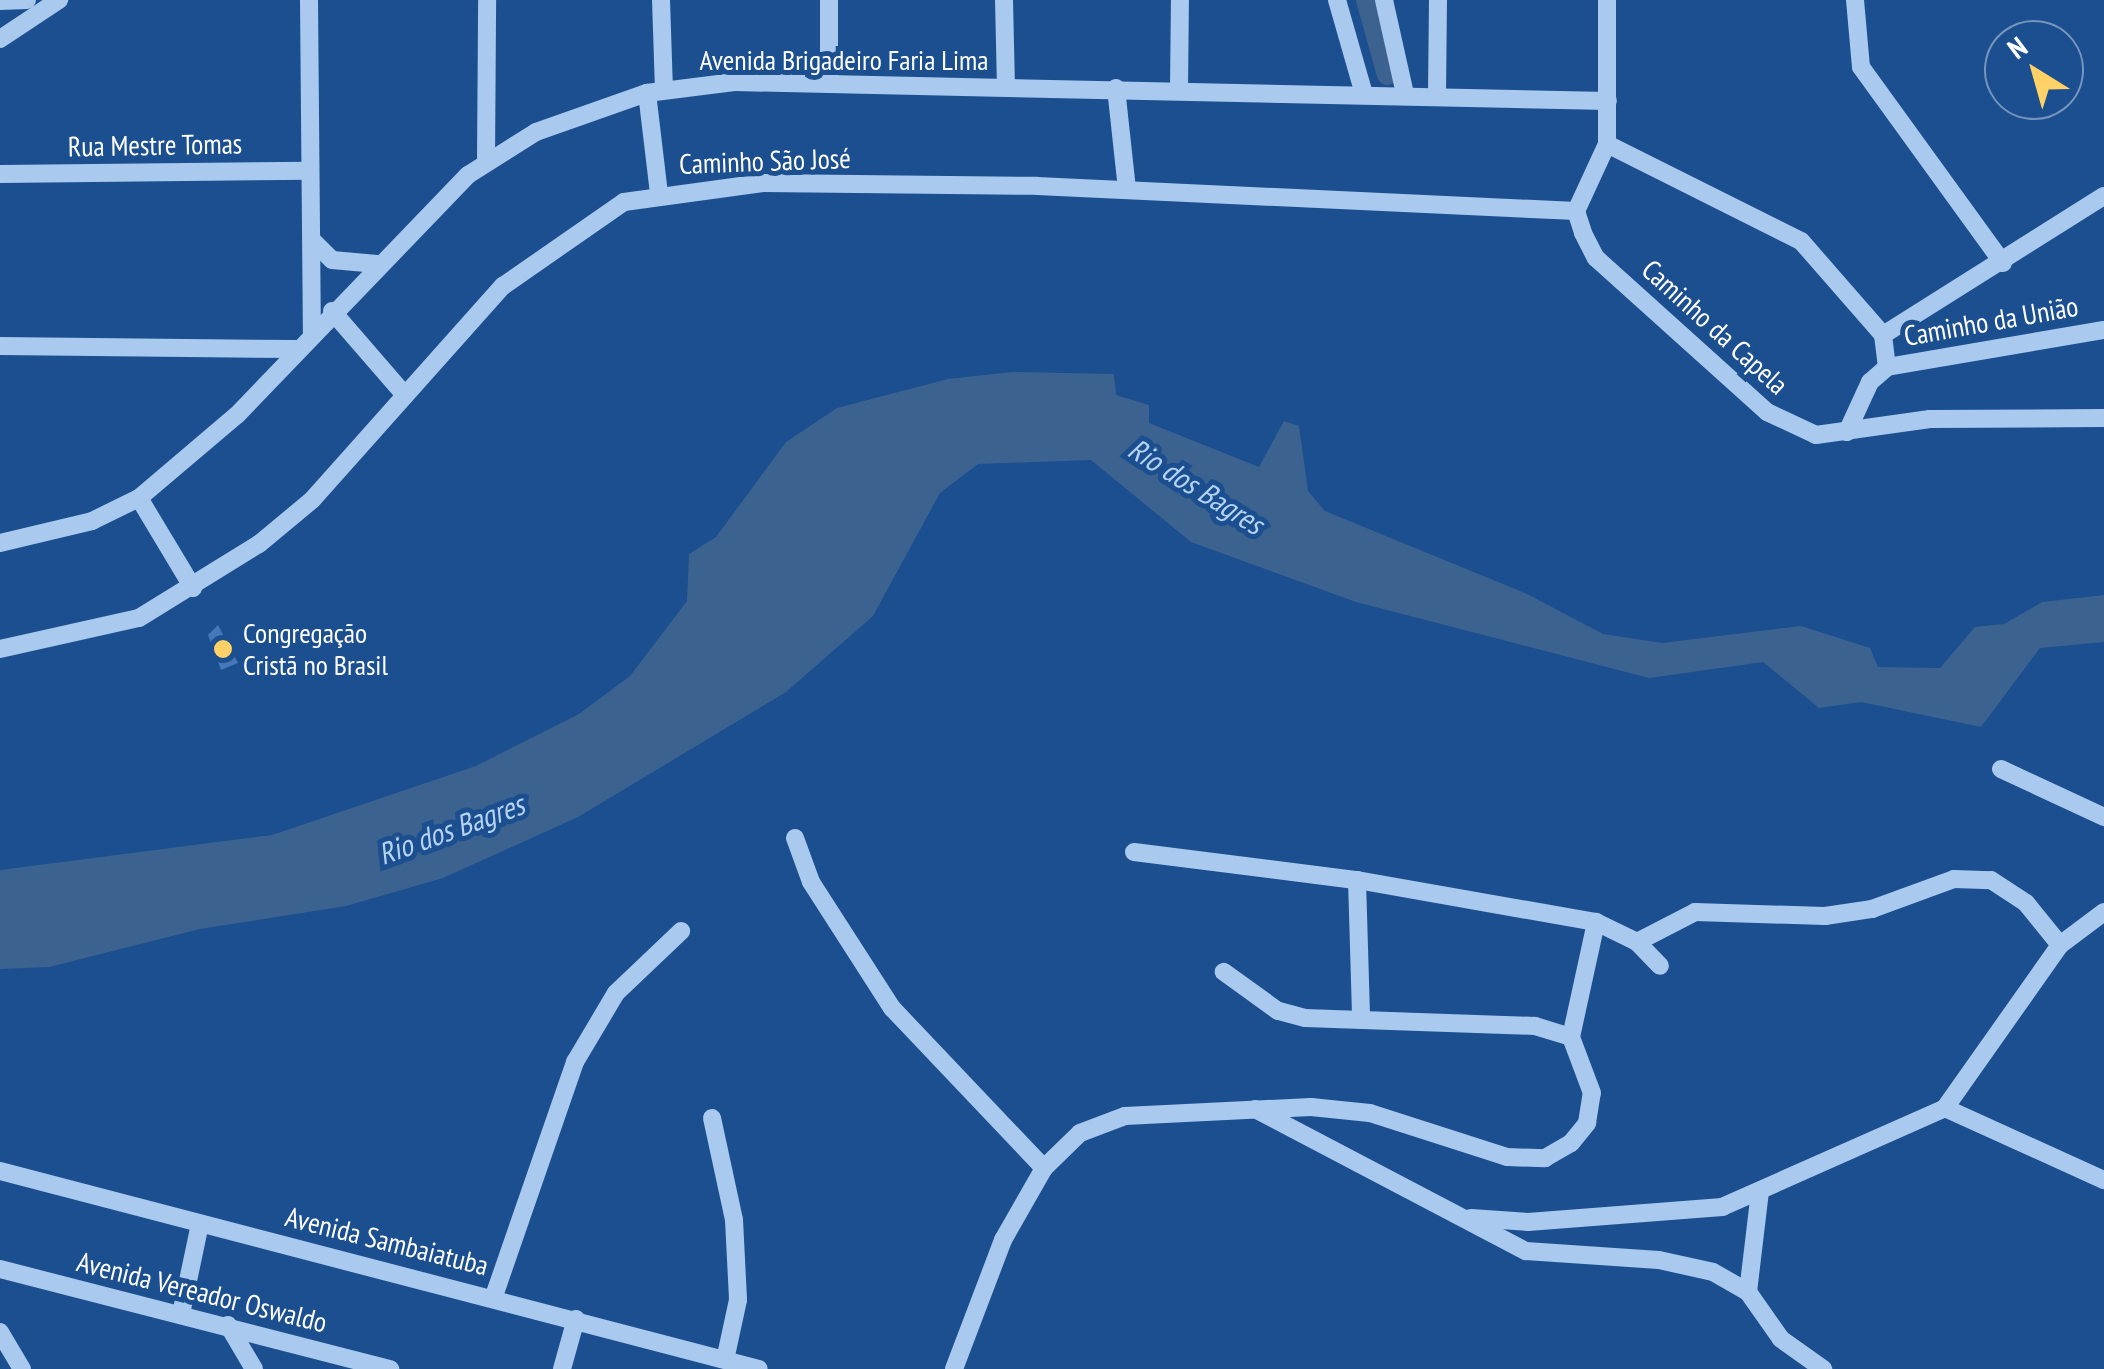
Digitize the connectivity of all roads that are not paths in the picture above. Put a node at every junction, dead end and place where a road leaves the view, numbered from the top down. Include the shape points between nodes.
1 (28, 0) edge
2 (59, 0) edge
3 (309, 0) edge
4 (487, 0) edge
5 (661, 0) edge
6 (829, 0) edge
7 (1004, 0) edge
8 (1180, 0) edge
9 (1338, 0) edge
10 (1384, 0) edge
11 (1438, 0) edge
12 (1607, 0) edge
13 (1854, 0) edge
14 (0, 1) edge
15 (0, 39) edge
16 (829, 84) junction
17 (1006, 87) junction
18 (1116, 88) junction
19 (1179, 90) junction
20 (655, 92) junction
21 (1364, 94) junction
22 (1405, 94) junction
23 (1438, 94) junction
24 (1608, 101) junction
25 (1607, 144) junction
26 (486, 162) junction
27 (310, 171) junction
28 (0, 174) edge
29 (1127, 189) junction
30 (659, 193) junction
31 (2104, 196) edge
32 (1576, 211) junction
33 (314, 242) junction
34 (2003, 263) junction
35 (377, 264) junction
36 (332, 310) junction
37 (2104, 330) edge
38 (312, 332) junction
39 (1883, 336) junction
40 (0, 346) edge
41 (296, 349) junction
42 (1887, 367) junction
43 (404, 394) junction
44 (2104, 418) edge
45 (1847, 432) junction
46 (139, 498) junction
47 (0, 542) edge
48 (193, 588) junction
49 (0, 648) edge
50 (2001, 769) dead end
51 (2104, 817) edge
52 (794, 838) dead end
53 (1134, 852) dead end
54 (1356, 880) junction
55 (2104, 912) edge
56 (1596, 922) junction
57 (681, 931) dead end
58 (1637, 942) junction
59 (2060, 945) junction
60 (1660, 966) dead end
61 (1224, 972) dead end
62 (1361, 1016) junction
63 (1571, 1038) junction
64 (1253, 1108) junction
65 (1945, 1108) junction
66 (712, 1118) dead end
67 (1044, 1168) junction
68 (0, 1171) edge
69 (2104, 1180) edge
70 (1760, 1191) junction
71 (1471, 1218) junction
72 (200, 1224) junction
73 (5, 1275) edge
74 (1748, 1292) junction
75 (494, 1296) junction
76 (181, 1314) junction
77 (576, 1319) junction
78 (228, 1325) junction
79 (0, 1332) edge
80 (725, 1360) junction
81 (22, 1369) edge
82 (254, 1369) edge
83 (390, 1369) edge
84 (562, 1369) edge
85 (759, 1369) edge
86 (954, 1369) edge
87 (1823, 1369) edge

1 - 14 street
2 - 15 street
3 - 27 street
4 - 26 street
5 - 20 street
6 - 16 street
7 - 17 street
8 - 19 street
9 - 21 street
10 - 22 street
11 - 23 street
12 - 24 street
13 - 34 street via 1862,67
16 - 17 street, Avenida Brigadeiro Faria Lima
16 - 20 street, Avenida Brigadeiro Faria Lima
17 - 18 street, Avenida Brigadeiro Faria Lima
18 - 19 street, Avenida Brigadeiro Faria Lima
18 - 29 street
19 - 21 street, Avenida Brigadeiro Faria Lima
20 - 26 street, Avenida Brigadeiro Faria Lima via 536,132
20 - 30 street
21 - 22 street, Avenida Brigadeiro Faria Lima
22 - 23 street, Avenida Brigadeiro Faria Lima
23 - 24 street, Avenida Brigadeiro Faria Lima
24 - 25 street
25 - 32 street
25 - 39 street via 1800,241
26 - 35 street, Avenida Brigadeiro Faria Lima
27 - 28 street, Rua Mestre Tomas
27 - 33 street
29 - 30 street, Caminho São José via 763,183
29 - 32 street, Caminho São José
30 - 43 street, Caminho São José via 624,202 503,286
31 - 34 street
32 - 45 street, Caminho da Capela via 1596,258 1767,412 1816,435
33 - 35 street via 332,260
33 - 38 street
34 - 39 street
35 - 36 street, Avenida Brigadeiro Faria Lima
36 - 38 street, Avenida Brigadeiro Faria Lima
36 - 43 street
37 - 42 street, Caminho da União
38 - 41 street, Avenida Brigadeiro Faria Lima
39 - 42 street
40 - 41 street
41 - 46 street, Avenida Brigadeiro Faria Lima via 237,415
42 - 45 street via 1870,382
43 - 48 street, Caminho São José via 312,500
44 - 45 street, Caminho da Capela via 1930,419
46 - 47 street, Avenida Brigadeiro Faria Lima via 92,522
46 - 48 street
48 - 49 street, Caminho São José via 107,628
50 - 51 street
52 - 67 street via 811,882 892,1008
53 - 54 street
54 - 56 street
54 - 62 street
55 - 59 street
56 - 58 street
56 - 63 street
57 - 75 street via 616,993 575,1062
58 - 59 street via 1694,912 1826,916 1872,909 1954,879 1991,880 2026,903
58 - 60 street
59 - 65 street
61 - 62 street via 1278,1011 1305,1018
62 - 63 street via 1536,1026
63 - 64 street via 1589,1078 1587,1123 1572,1143 1544,1158 1507,1157 1370,1113
64 - 67 street via 1125,1116 1080,1133
64 - 71 street
65 - 69 street
65 - 70 street
66 - 80 street via 734,1220 738,1300
67 - 86 street via 1003,1240
68 - 72 street, Avenida Sambaiatuba
70 - 71 street via 1722,1207 1644,1216
70 - 74 street
71 - 74 street via 1526,1251 1659,1260 1713,1272
72 - 75 street, Avenida Sambaiatuba
72 - 76 street
73 - 76 street, Avenida Vereador Oswaldo
74 - 87 street via 1781,1339
75 - 77 street, Avenida Sambaiatuba
76 - 78 street, Avenida Vereador Oswaldo
77 - 80 street, Avenida Sambaiatuba
77 - 84 street
78 - 82 street
78 - 83 street, Avenida Vereador Oswaldo
79 - 81 street
80 - 85 street, Avenida Sambaiatuba

